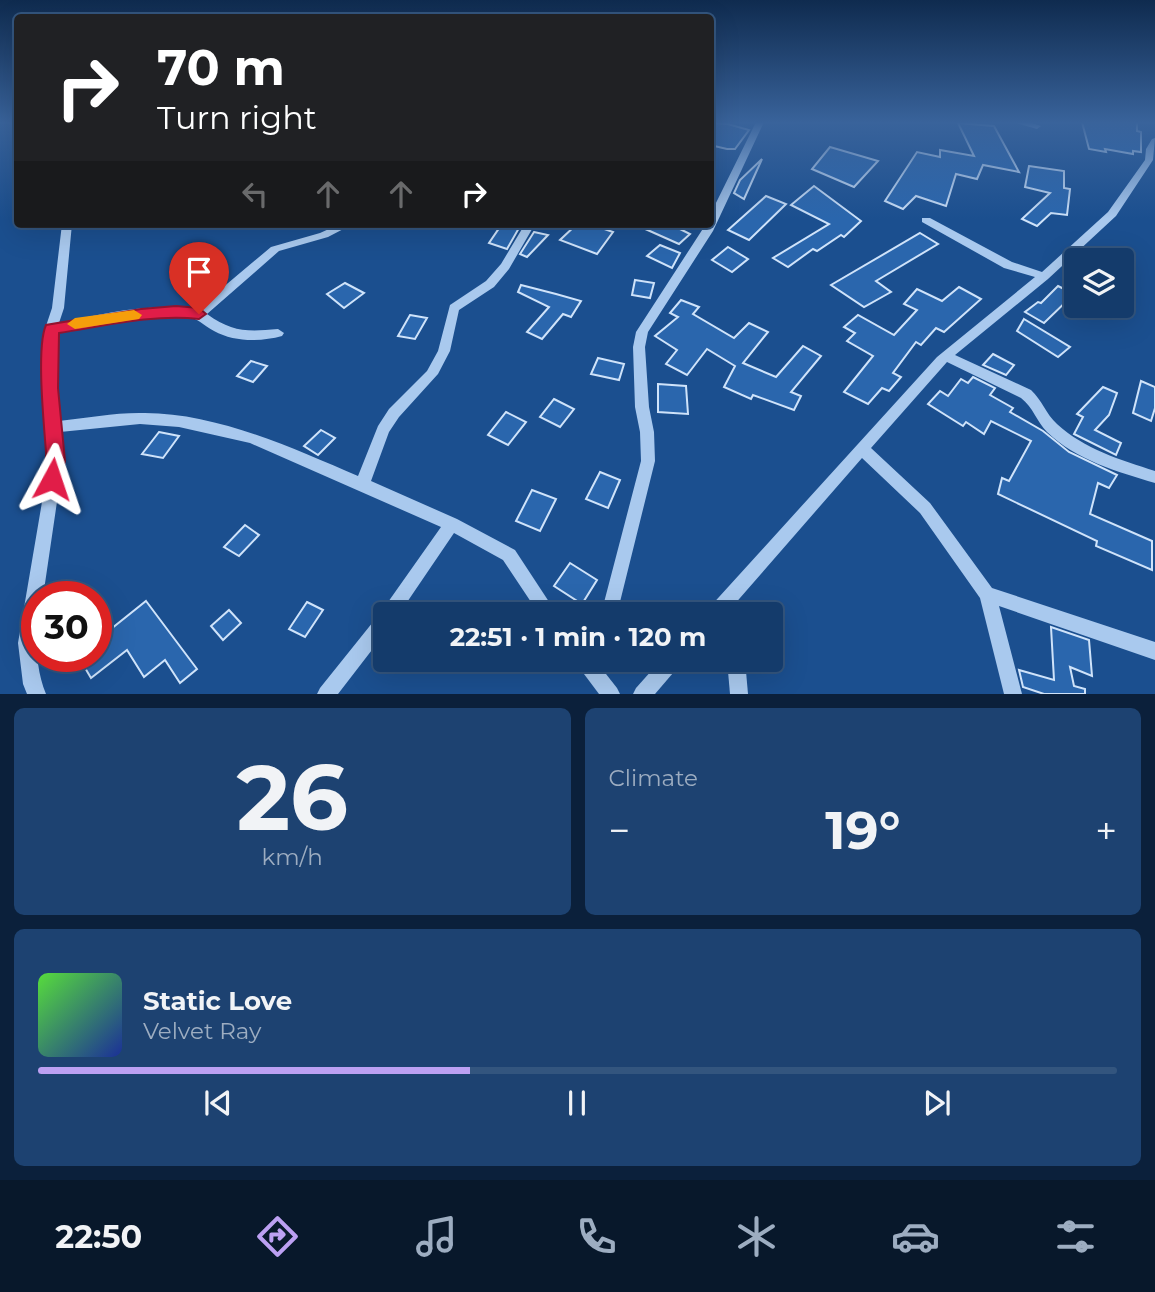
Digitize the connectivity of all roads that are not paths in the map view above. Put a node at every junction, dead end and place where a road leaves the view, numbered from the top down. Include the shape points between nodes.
1 (745, 154) edge
2 (1152, 162) edge
3 (714, 218) edge
4 (926, 220) dead end
5 (67, 228) edge
6 (339, 228) edge
7 (528, 228) edge
8 (709, 228) edge
9 (1044, 276) junction
10 (199, 314) junction
11 (51, 329) junction
12 (278, 332) dead end
13 (946, 356) junction
14 (54, 427) junction
15 (863, 450) junction
16 (1155, 477) edge
17 (362, 486) junction
18 (452, 524) junction
19 (987, 594) junction
20 (397, 602) edge
21 (541, 602) edge
22 (613, 602) edge
23 (735, 602) edge
24 (373, 634) edge
25 (1155, 651) edge
26 (600, 672) edge
27 (662, 672) edge
28 (737, 672) edge
29 (37, 694) edge
30 (326, 694) edge
31 (611, 694) edge
32 (642, 694) edge
33 (739, 694) edge
34 (1013, 694) edge

1 - 3 street
2 - 9 street via 1112,214
4 - 9 street via 1008,265
5 - 11 street via 58,308
6 - 10 street via 275,249
7 - 17 street via 490,284 454,309 444,351 432,374 383,430
8 - 22 street via 642,332 648,461
9 - 13 street
10 - 11 street via 141,314
10 - 12 street via 239,336
11 - 14 street
13 - 15 street
13 - 16 street via 1026,394 1037,402 1052,428 1090,453
14 - 17 street via 140,418 179,421 252,438
14 - 29 street via 56,461 27,643
15 - 19 street via 925,508
15 - 23 street
17 - 18 street
18 - 20 street
18 - 21 street via 509,555
19 - 25 street
19 - 34 street
24 - 30 street
26 - 31 street
27 - 32 street
28 - 33 street

